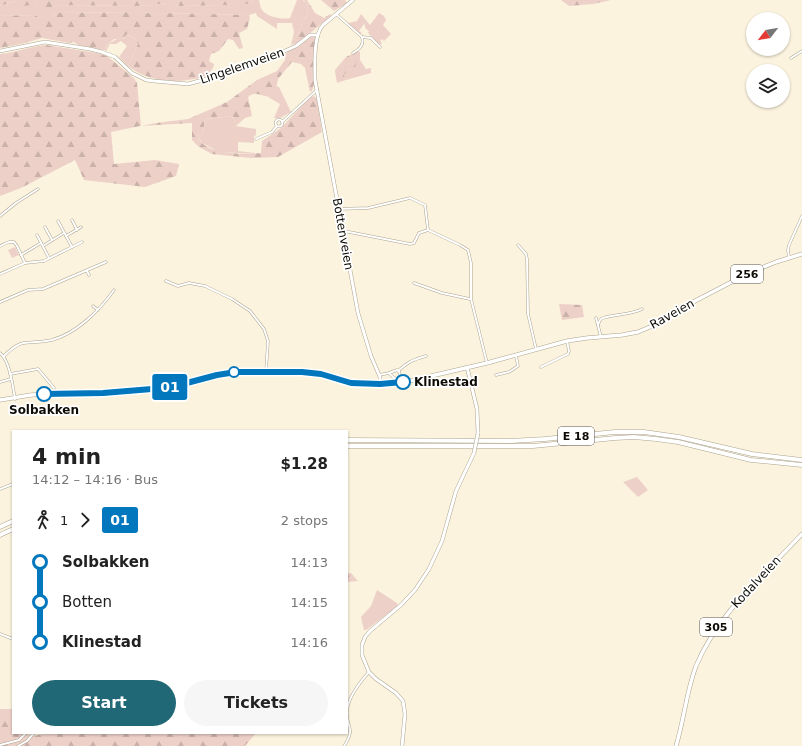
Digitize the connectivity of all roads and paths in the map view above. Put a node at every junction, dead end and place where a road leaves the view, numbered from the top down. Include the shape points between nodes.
1 (353, 0) edge
2 (336, 14) junction
3 (318, 35) junction
4 (362, 36) junction
5 (380, 47) dead end
6 (0, 51) edge
7 (802, 51) edge
8 (353, 53) dead end
9 (791, 58) dead end
10 (317, 90) junction
11 (282, 122) junction
12 (277, 126) junction
13 (256, 139) dead end
14 (38, 188) dead end
15 (338, 209) junction
16 (0, 216) edge
17 (802, 216) edge
18 (72, 220) dead end
19 (58, 221) dead end
20 (45, 227) dead end
21 (81, 227) dead end
22 (77, 230) junction
23 (428, 230) junction
24 (342, 231) junction
25 (37, 235) dead end
26 (65, 235) junction
27 (52, 240) junction
28 (82, 242) dead end
29 (42, 244) junction
30 (518, 245) dead end
31 (0, 246) edge
32 (72, 247) junction
33 (802, 254) edge
34 (21, 255) junction
35 (49, 258) junction
36 (790, 258) junction
37 (106, 262) dead end
38 (25, 263) junction
39 (86, 271) junction
40 (0, 274) edge
41 (89, 275) dead end
42 (166, 281) dead end
43 (414, 283) dead end
44 (114, 290) dead end
45 (471, 299) junction
46 (0, 302) edge
47 (93, 306) dead end
48 (642, 309) dead end
49 (98, 310) junction
50 (596, 318) dead end
51 (598, 325) junction
52 (601, 337) junction
53 (567, 341) junction
54 (536, 349) junction
55 (0, 354) edge
56 (516, 355) junction
57 (4, 356) junction
58 (426, 356) dead end
59 (487, 362) junction
60 (467, 367) junction
61 (541, 367) dead end
62 (398, 371) junction
63 (266, 372) junction
64 (390, 373) junction
65 (10, 374) junction
66 (379, 375) junction
67 (496, 375) dead end
68 (11, 379) junction
69 (0, 382) edge
70 (380, 384) junction
71 (54, 388) dead end
72 (15, 398) junction
73 (0, 401) edge
74 (348, 440) edge
75 (348, 446) edge
76 (802, 460) edge
77 (802, 465) edge
78 (12, 484) edge
79 (0, 489) edge
80 (12, 520) edge
81 (0, 526) edge
82 (12, 529) edge
83 (802, 534) edge
84 (0, 535) edge
85 (0, 635) edge
86 (10, 638) edge
87 (369, 672) junction
88 (25, 734) edge
89 (33, 734) edge
90 (0, 745) edge
91 (676, 745) edge
92 (18, 746) edge
93 (344, 746) edge
94 (402, 746) edge

1 - 2 main road
2 - 3 main road via 321,26
2 - 4 street
3 - 6 main road, Lingelemveien via 310,35 296,46 228,73 188,84 146,80 132,73 115,57 90,49 45,42
3 - 10 main road, Bottenveien via 315,69
4 - 5 street via 372,38
4 - 8 street via 361,47
7 - 9 street
10 - 11 street
10 - 15 main road, Bottenveien
11 - 12 street
11 - 12 street via 277,120
12 - 13 street via 272,132
14 - 16 street
15 - 23 street via 368,208 410,198 425,205
15 - 24 main road, Bottenveien
17 - 36 street via 788,247
18 - 22 street
19 - 26 street
20 - 27 street
21 - 22 street
22 - 26 street
23 - 24 street via 419,233 414,243 410,244
23 - 45 street via 468,250 471,263
24 - 66 main road, Bottenveien via 359,321
25 - 29 street
26 - 27 street
26 - 32 street
27 - 29 street
28 - 32 street
29 - 34 street
29 - 35 street
30 - 54 street via 527,259 528,314
31 - 34 street via 14,242
32 - 35 street
33 - 36 main road, Raveien / 256
34 - 38 street
35 - 38 street
36 - 52 main road, Raveien / 256 via 736,280 645,329 622,336
37 - 39 street
38 - 40 street
39 - 41 street
39 - 46 street via 43,289 28,290
42 - 63 street via 178,286 189,283 204,286 250,311 264,330 268,341
43 - 45 street via 442,293
44 - 49 street
45 - 59 street
47 - 49 street
48 - 51 street via 603,318
49 - 57 street via 76,328 59,337 47,341 23,342
50 - 51 street
51 - 52 street
52 - 53 main road, Raveien / 256
53 - 54 main road, Raveien / 256
53 - 61 street via 568,354
54 - 56 main road, Raveien / 256
55 - 57 street
56 - 59 main road, Raveien / 256
56 - 67 street via 518,366 509,372
57 - 65 street
58 - 62 street via 411,361
59 - 60 main road, Raveien / 256
60 - 70 main road, Raveien / 256 via 408,381
60 - 87 main road, bridge via 477,409 478,433 474,453 456,491 442,541 424,578 408,598 363,640 362,655
62 - 64 street
62 - 64 street via 400,376 397,379
63 - 70 main road, Raveien / 256 via 312,372 351,383
63 - 72 main road, Raveien / 256 via 232,372 170,387 138,391 60,393
64 - 66 street
65 - 68 street
65 - 71 street via 38,369
66 - 70 main road, Bottenveien
68 - 69 street
68 - 72 street
72 - 73 main road, Raveien / 256
74 - 76 highway, E 18 via 511,441 644,432 679,437 752,454
75 - 77 highway, E 18 via 511,446 644,438 684,444 752,460
78 - 79 street
80 - 81 highway
82 - 84 highway
83 - 91 main road, Kodalveien / 305 via 726,615 708,641 689,686
85 - 86 street
87 - 93 street via 358,686 348,708 351,733
87 - 94 main road via 401,699 405,714
88 - 90 street via 19,740
89 - 92 street

